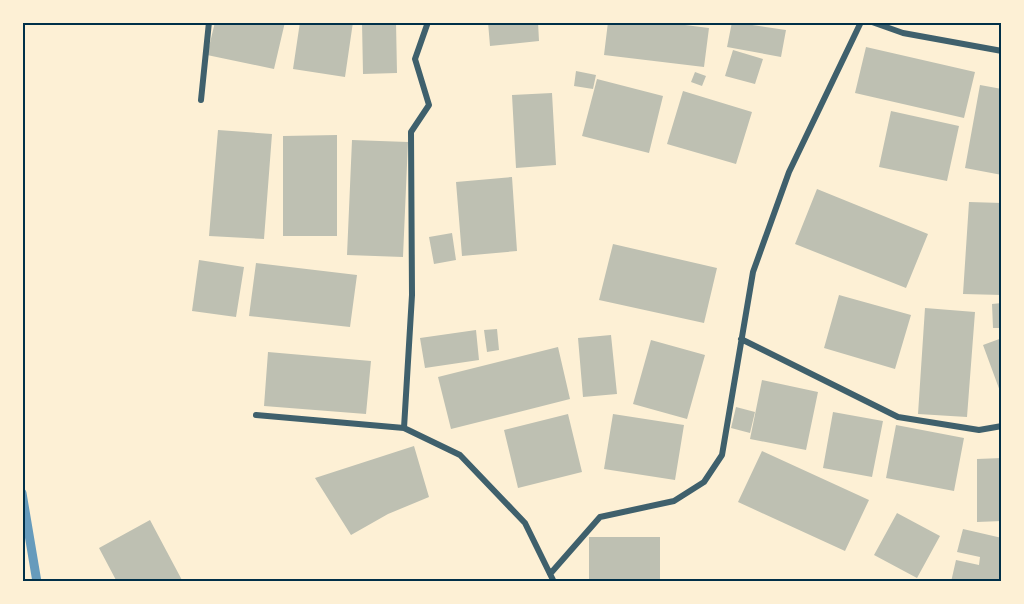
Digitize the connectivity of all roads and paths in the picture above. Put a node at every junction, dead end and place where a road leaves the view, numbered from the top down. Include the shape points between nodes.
1 (209, 22) edge
2 (428, 22) edge
3 (861, 22) edge
4 (872, 22) edge
5 (1002, 51) edge
6 (201, 100) dead end
7 (741, 339) junction
8 (256, 415) dead end
9 (1002, 426) edge
10 (404, 428) junction
11 (550, 574) junction
12 (554, 582) edge

1 - 6 street
2 - 10 street via 415,59 429,105 411,132 412,295
3 - 7 street via 785,183 753,272
4 - 5 street via 903,33
7 - 9 street via 898,417 979,430
7 - 11 street via 722,455 704,482 674,501 600,517
8 - 10 street
10 - 11 street via 460,455 525,523
11 - 12 street

